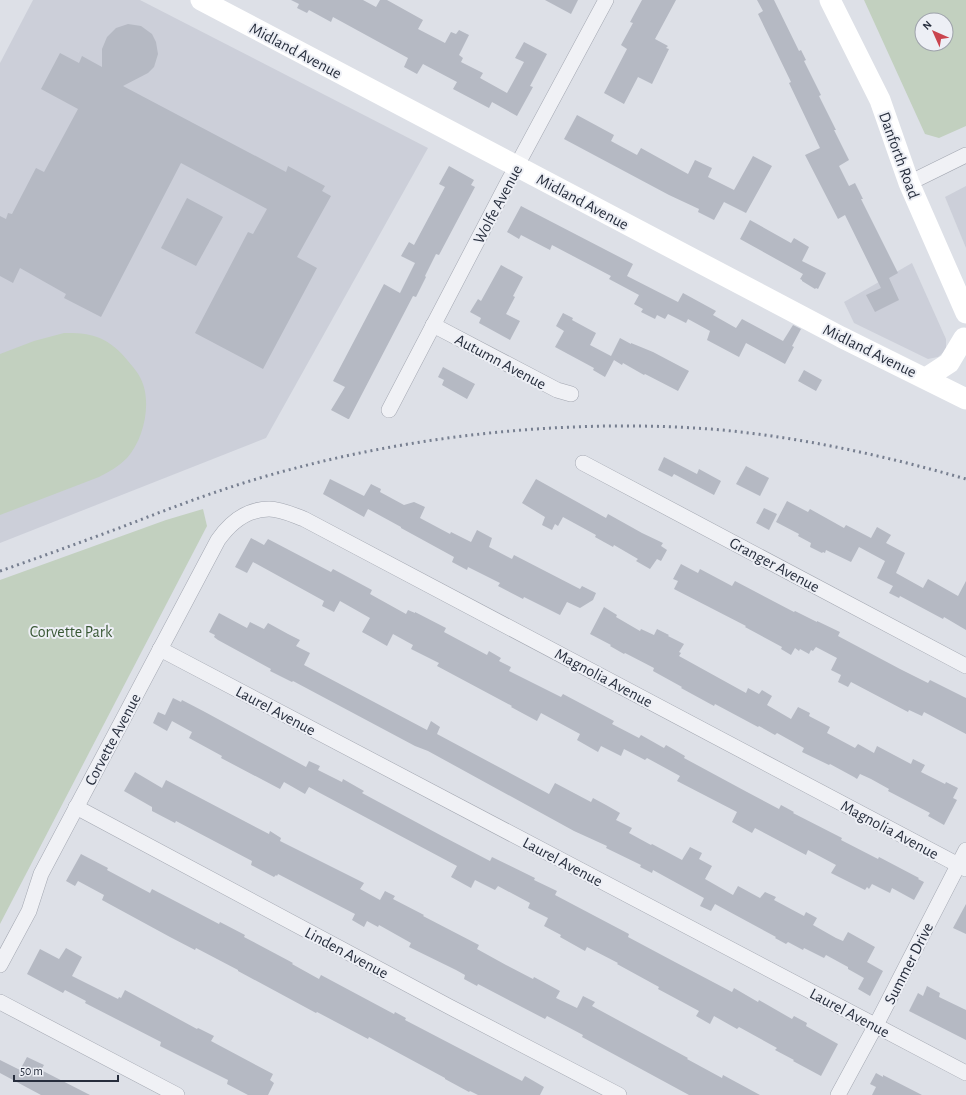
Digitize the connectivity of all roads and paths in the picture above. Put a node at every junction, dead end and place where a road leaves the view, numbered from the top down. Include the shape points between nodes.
1 (201, 0) edge
2 (606, 0) edge
3 (830, 0) edge
4 (966, 155) edge
5 (517, 166) junction
6 (909, 183) junction
7 (966, 313) edge
8 (433, 325) junction
9 (965, 337) edge
10 (926, 378) junction
11 (571, 394) dead end
12 (966, 399) edge
13 (389, 410) dead end
14 (583, 463) dead end
15 (236, 519) joint
16 (160, 649) junction
17 (966, 666) edge
18 (76, 808) junction
19 (966, 850) edge
20 (962, 867) edge
21 (0, 965) edge
22 (0, 1002) edge
23 (876, 1026) junction
24 (966, 1073) edge
25 (177, 1095) edge
26 (619, 1095) edge
27 (838, 1095) edge

1 - 5 main road, Midland Avenue
2 - 5 street, Wolfe Avenue
3 - 6 main road, Danforth Road via 880,100
4 - 6 street
5 - 8 street, Wolfe Avenue
5 - 10 main road, Midland Avenue via 841,337
6 - 7 main road, Danforth Road
8 - 11 street, Autumn Avenue via 557,390
8 - 13 street, Wolfe Avenue
9 - 10 main road via 949,363
10 - 12 main road, Midland Avenue
14 - 17 street, Granger Avenue
15 - 16 street, Corvette Avenue via 218,540
15 - 20 street, Magnolia Avenue via 268,509 304,519
16 - 18 street, Corvette Avenue
16 - 23 street, Laurel Avenue
18 - 21 street, Corvette Avenue via 41,874 29,911
18 - 26 street, Linden Avenue
19 - 20 street, Summer Drive
20 - 23 street, Summer Drive
22 - 25 street
23 - 24 street, Laurel Avenue
23 - 27 street, Summer Drive

